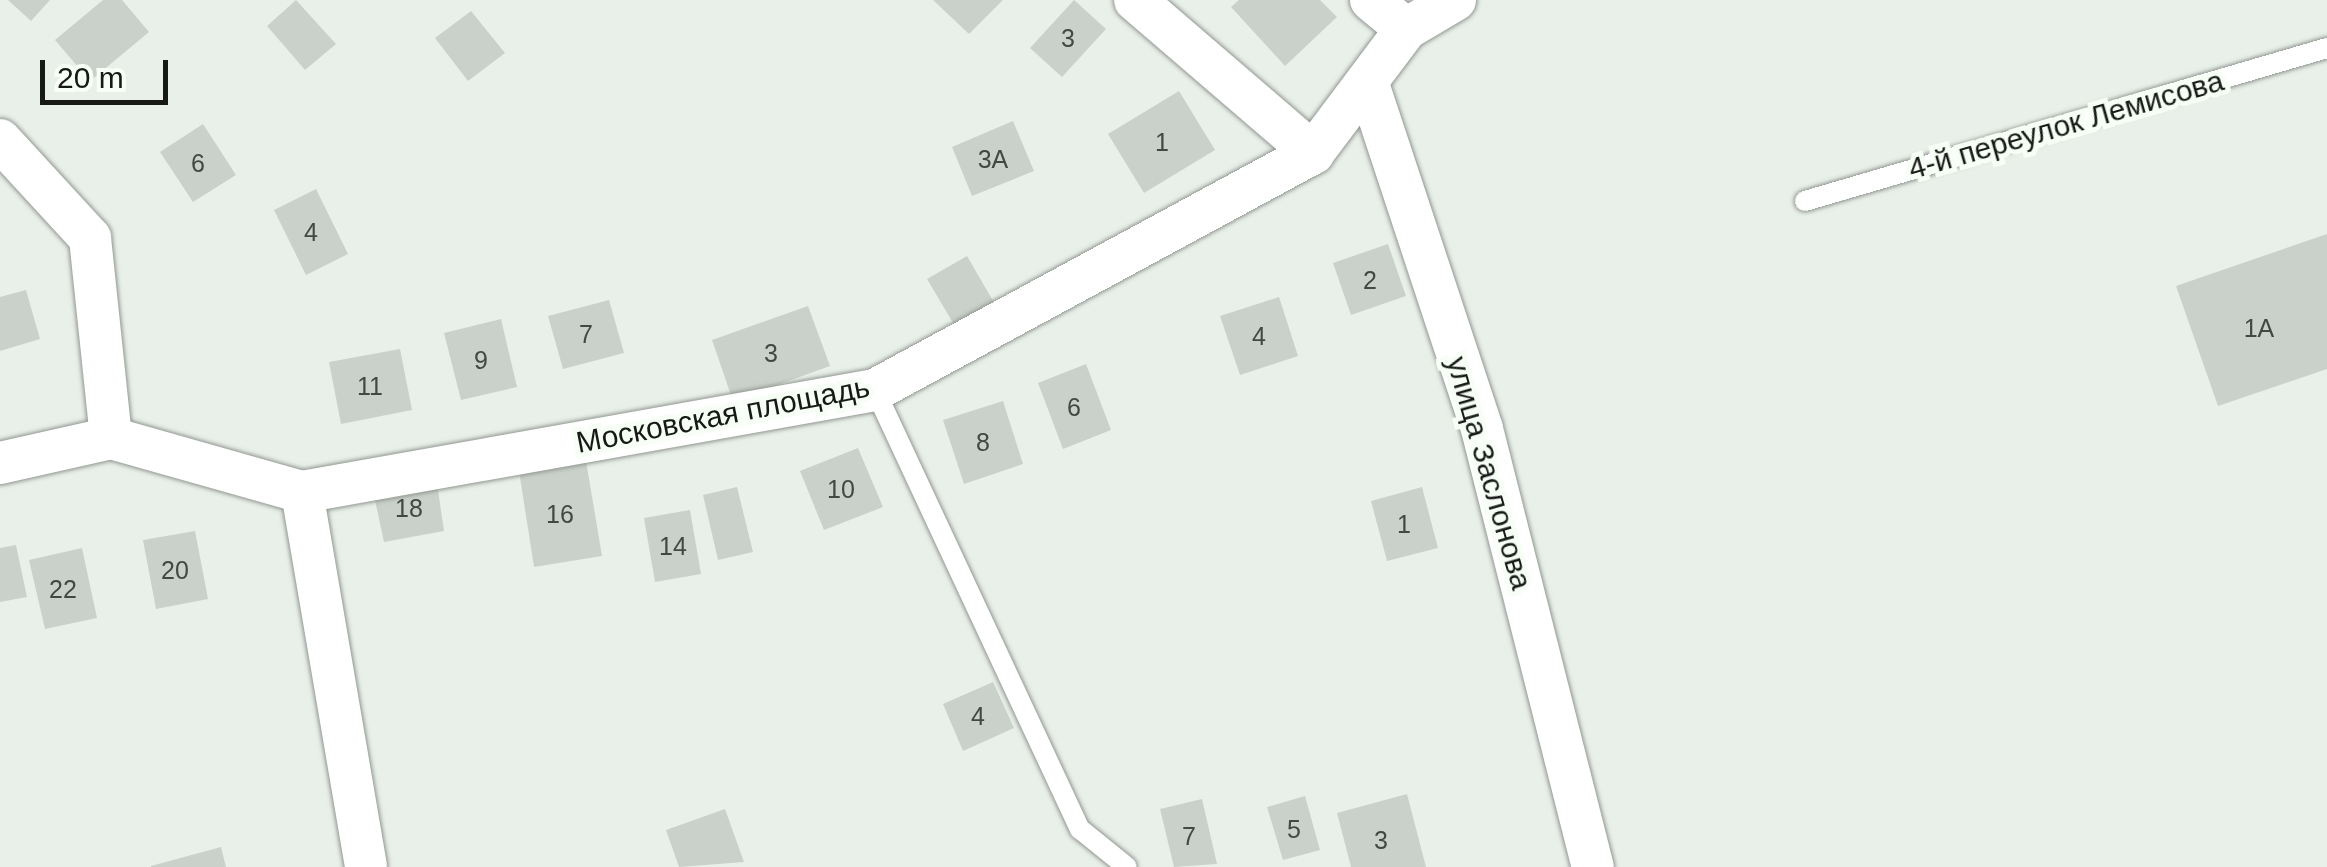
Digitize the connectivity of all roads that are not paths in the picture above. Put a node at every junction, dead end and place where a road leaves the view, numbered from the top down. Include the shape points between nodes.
1 (1135, 0) edge
2 (1372, 0) edge
3 (1455, 0) edge
4 (1406, 30) junction
5 (2327, 48) edge
6 (1368, 84) junction
7 (0, 140) edge
8 (1313, 153) junction
9 (1805, 201) dead end
10 (875, 390) junction
11 (111, 438) junction
12 (0, 463) edge
13 (302, 492) junction
14 (366, 867) edge
15 (1127, 867) edge
16 (1593, 867) edge

1 - 8 street
2 - 4 street
3 - 4 street
4 - 6 street, Московская площадь
5 - 9 lane, 4-й переулок Лемисова
6 - 8 street, Московская площадь
6 - 16 street, улица Заслонова via 1482,429
7 - 11 street via 90,238
8 - 10 street, Московская площадь
10 - 13 street, Московская площадь
10 - 15 lane via 1080,830
11 - 12 street, Московская площадь
11 - 13 street, Московская площадь
13 - 14 street

